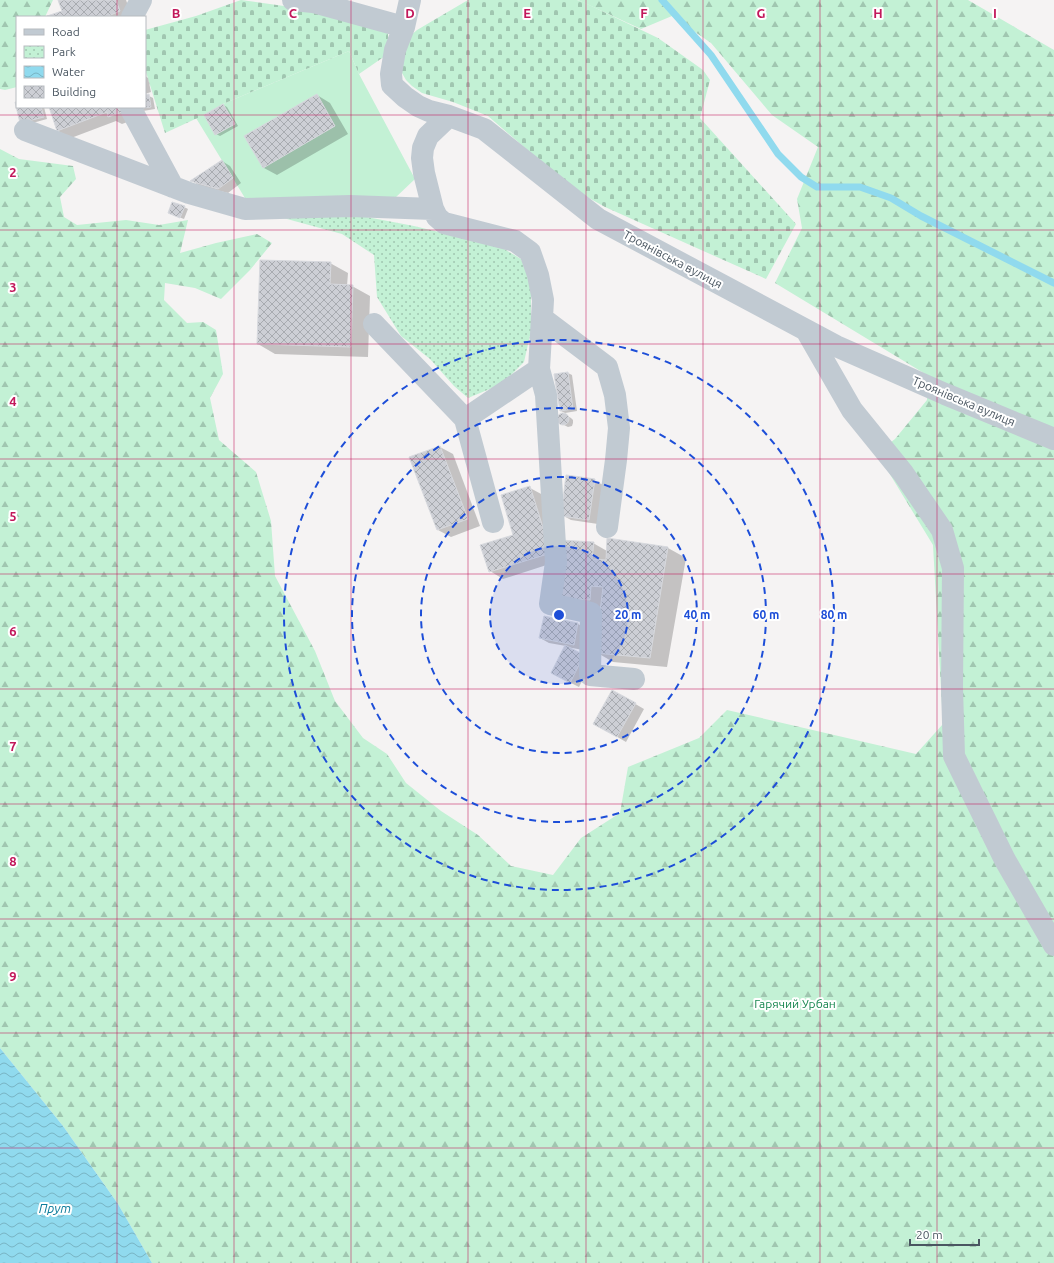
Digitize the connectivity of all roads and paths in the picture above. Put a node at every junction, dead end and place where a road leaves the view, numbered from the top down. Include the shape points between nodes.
1 (293, 0) edge
2 (410, 0) edge
3 (404, 27) junction
4 (132, 108) edge
5 (449, 116) junction
6 (26, 130) dead end
7 (173, 187) junction
8 (432, 209) junction
9 (542, 318) junction
10 (374, 324) dead end
11 (805, 328) junction
12 (539, 369) junction
13 (465, 419) junction
14 (1054, 439) edge
15 (493, 522) dead end
16 (607, 527) dead end
17 (634, 679) dead end
18 (1054, 945) edge

1 - 3 street via 313,2
2 - 3 street, Троянівська вулиця
3 - 5 street, Троянівська вулиця via 395,50 392,85 418,106
4 - 7 street
5 - 8 street via 428,136 423,148 424,173
5 - 11 street, Троянівська вулиця via 484,129 598,219
6 - 7 street
7 - 8 street via 245,209 350,206
8 - 9 street via 436,217 444,223 515,241 530,252 543,300
9 - 12 street
9 - 16 street via 607,366 615,395 619,428
10 - 13 street
11 - 14 street, Троянівська вулиця via 843,349
11 - 18 street via 852,410 903,473 942,530 952,568 954,756 1005,860
12 - 13 street
12 - 17 street via 546,395 556,562 550,604 591,613 590,675
13 - 15 street

